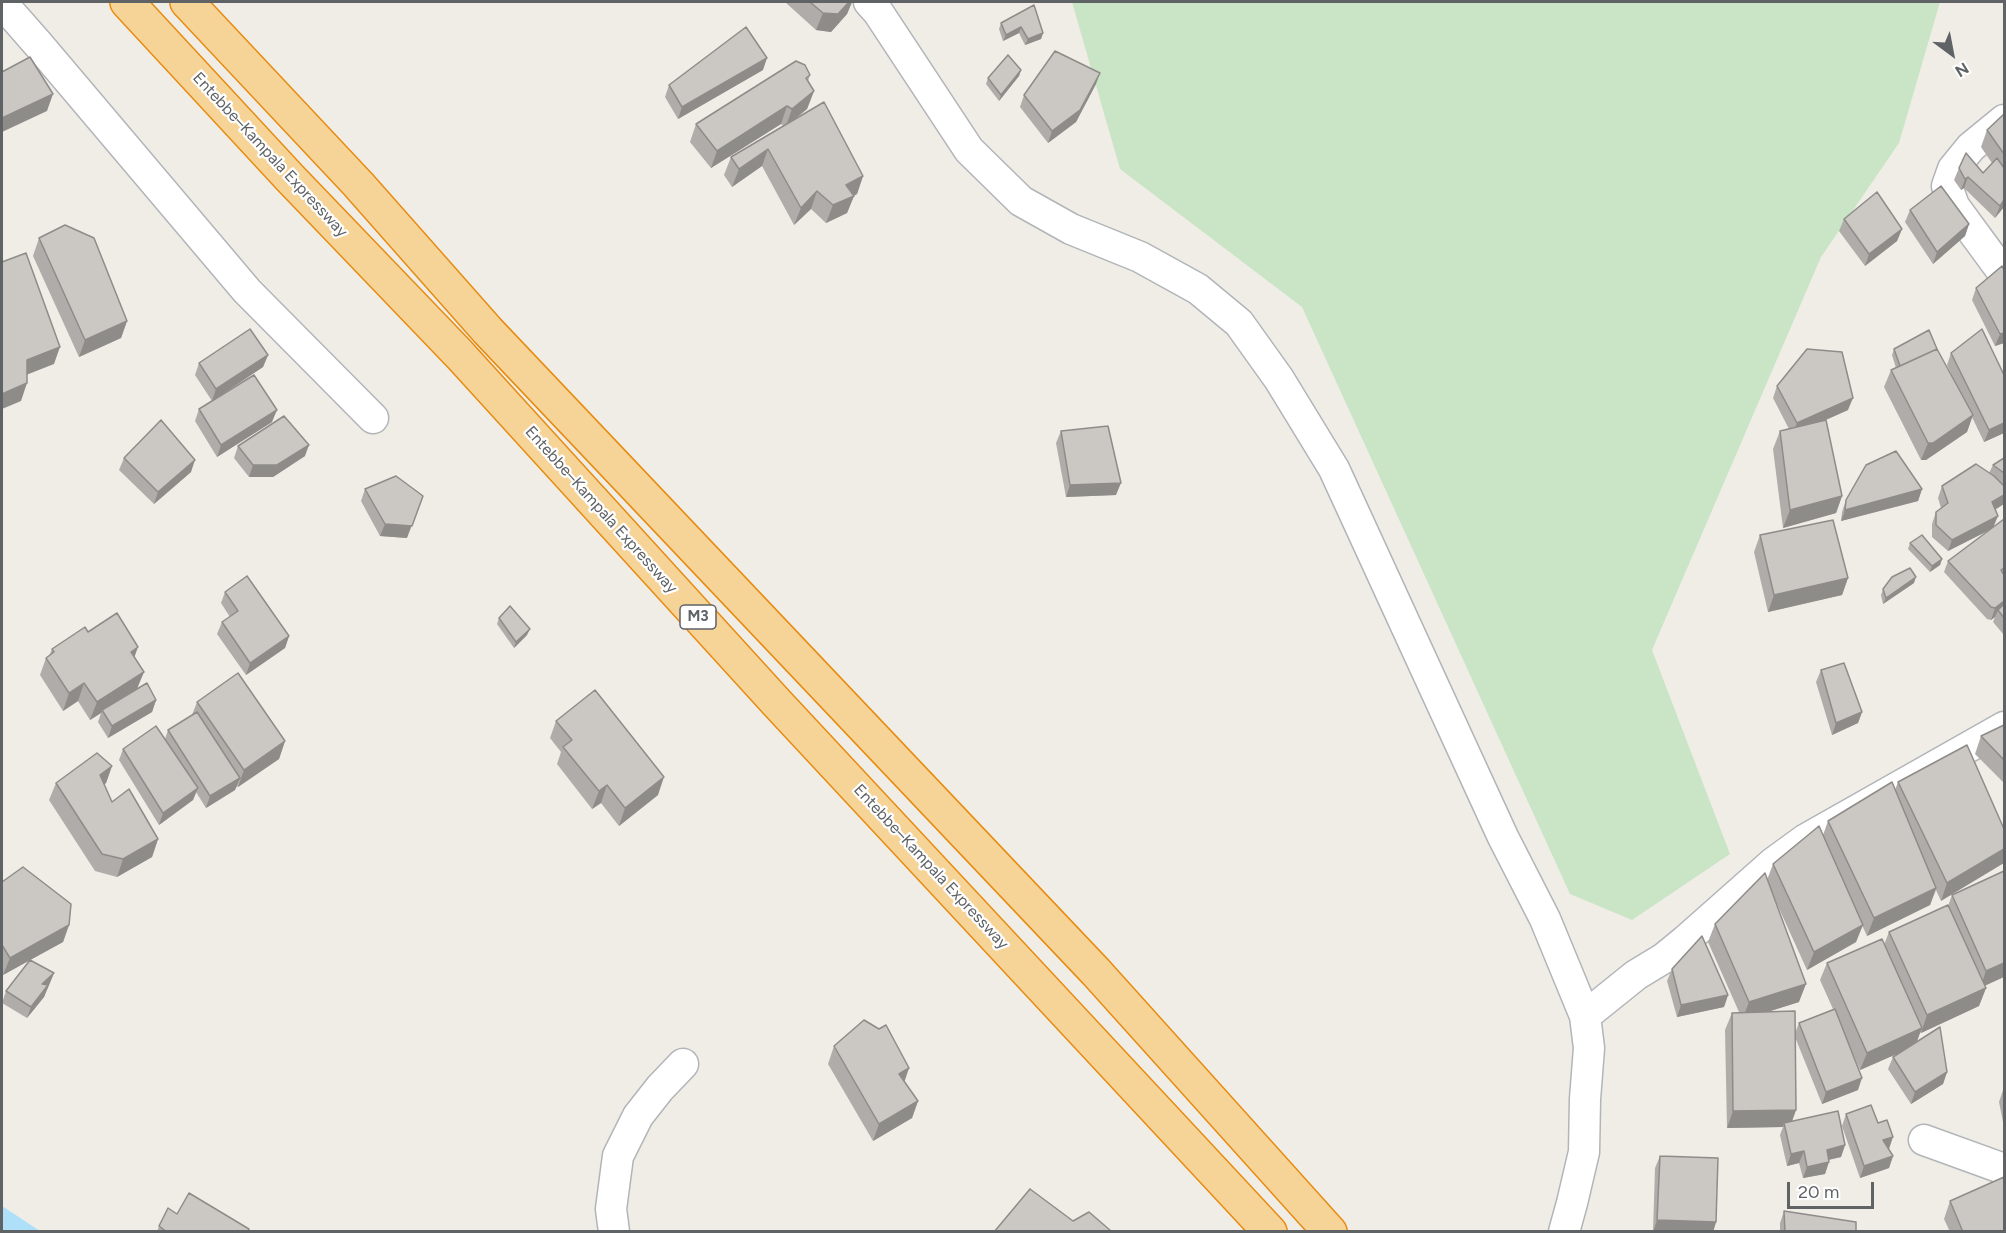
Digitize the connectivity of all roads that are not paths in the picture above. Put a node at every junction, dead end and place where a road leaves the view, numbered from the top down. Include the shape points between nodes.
1 (127, 2) edge
2 (187, 2) edge
3 (869, 2) edge
4 (2, 3) edge
5 (2004, 120) edge
6 (2004, 274) edge
7 (373, 418) dead end
8 (2004, 727) edge
9 (1585, 1016) junction
10 (683, 1064) dead end
11 (1924, 1140) dead end
12 (2004, 1169) edge
13 (614, 1232) edge
14 (1270, 1232) edge
15 (1330, 1232) edge
16 (1564, 1232) edge

1 - 14 highway, Entebbe–Kampala Expressway / M3 via 459,354 777,703
2 - 15 highway, M3 via 488,331 1096,972
3 - 9 street via 969,150 1021,201 1198,289 1239,323 1280,379 1334,469 1503,837 1545,919
4 - 7 street via 247,291
5 - 6 street via 1971,147 1953,169 1947,186 1954,206
8 - 9 street via 1806,839 1664,958
9 - 16 street via 1589,1048 1584,1152
10 - 13 street via 638,1116 618,1156 611,1209
11 - 12 street

